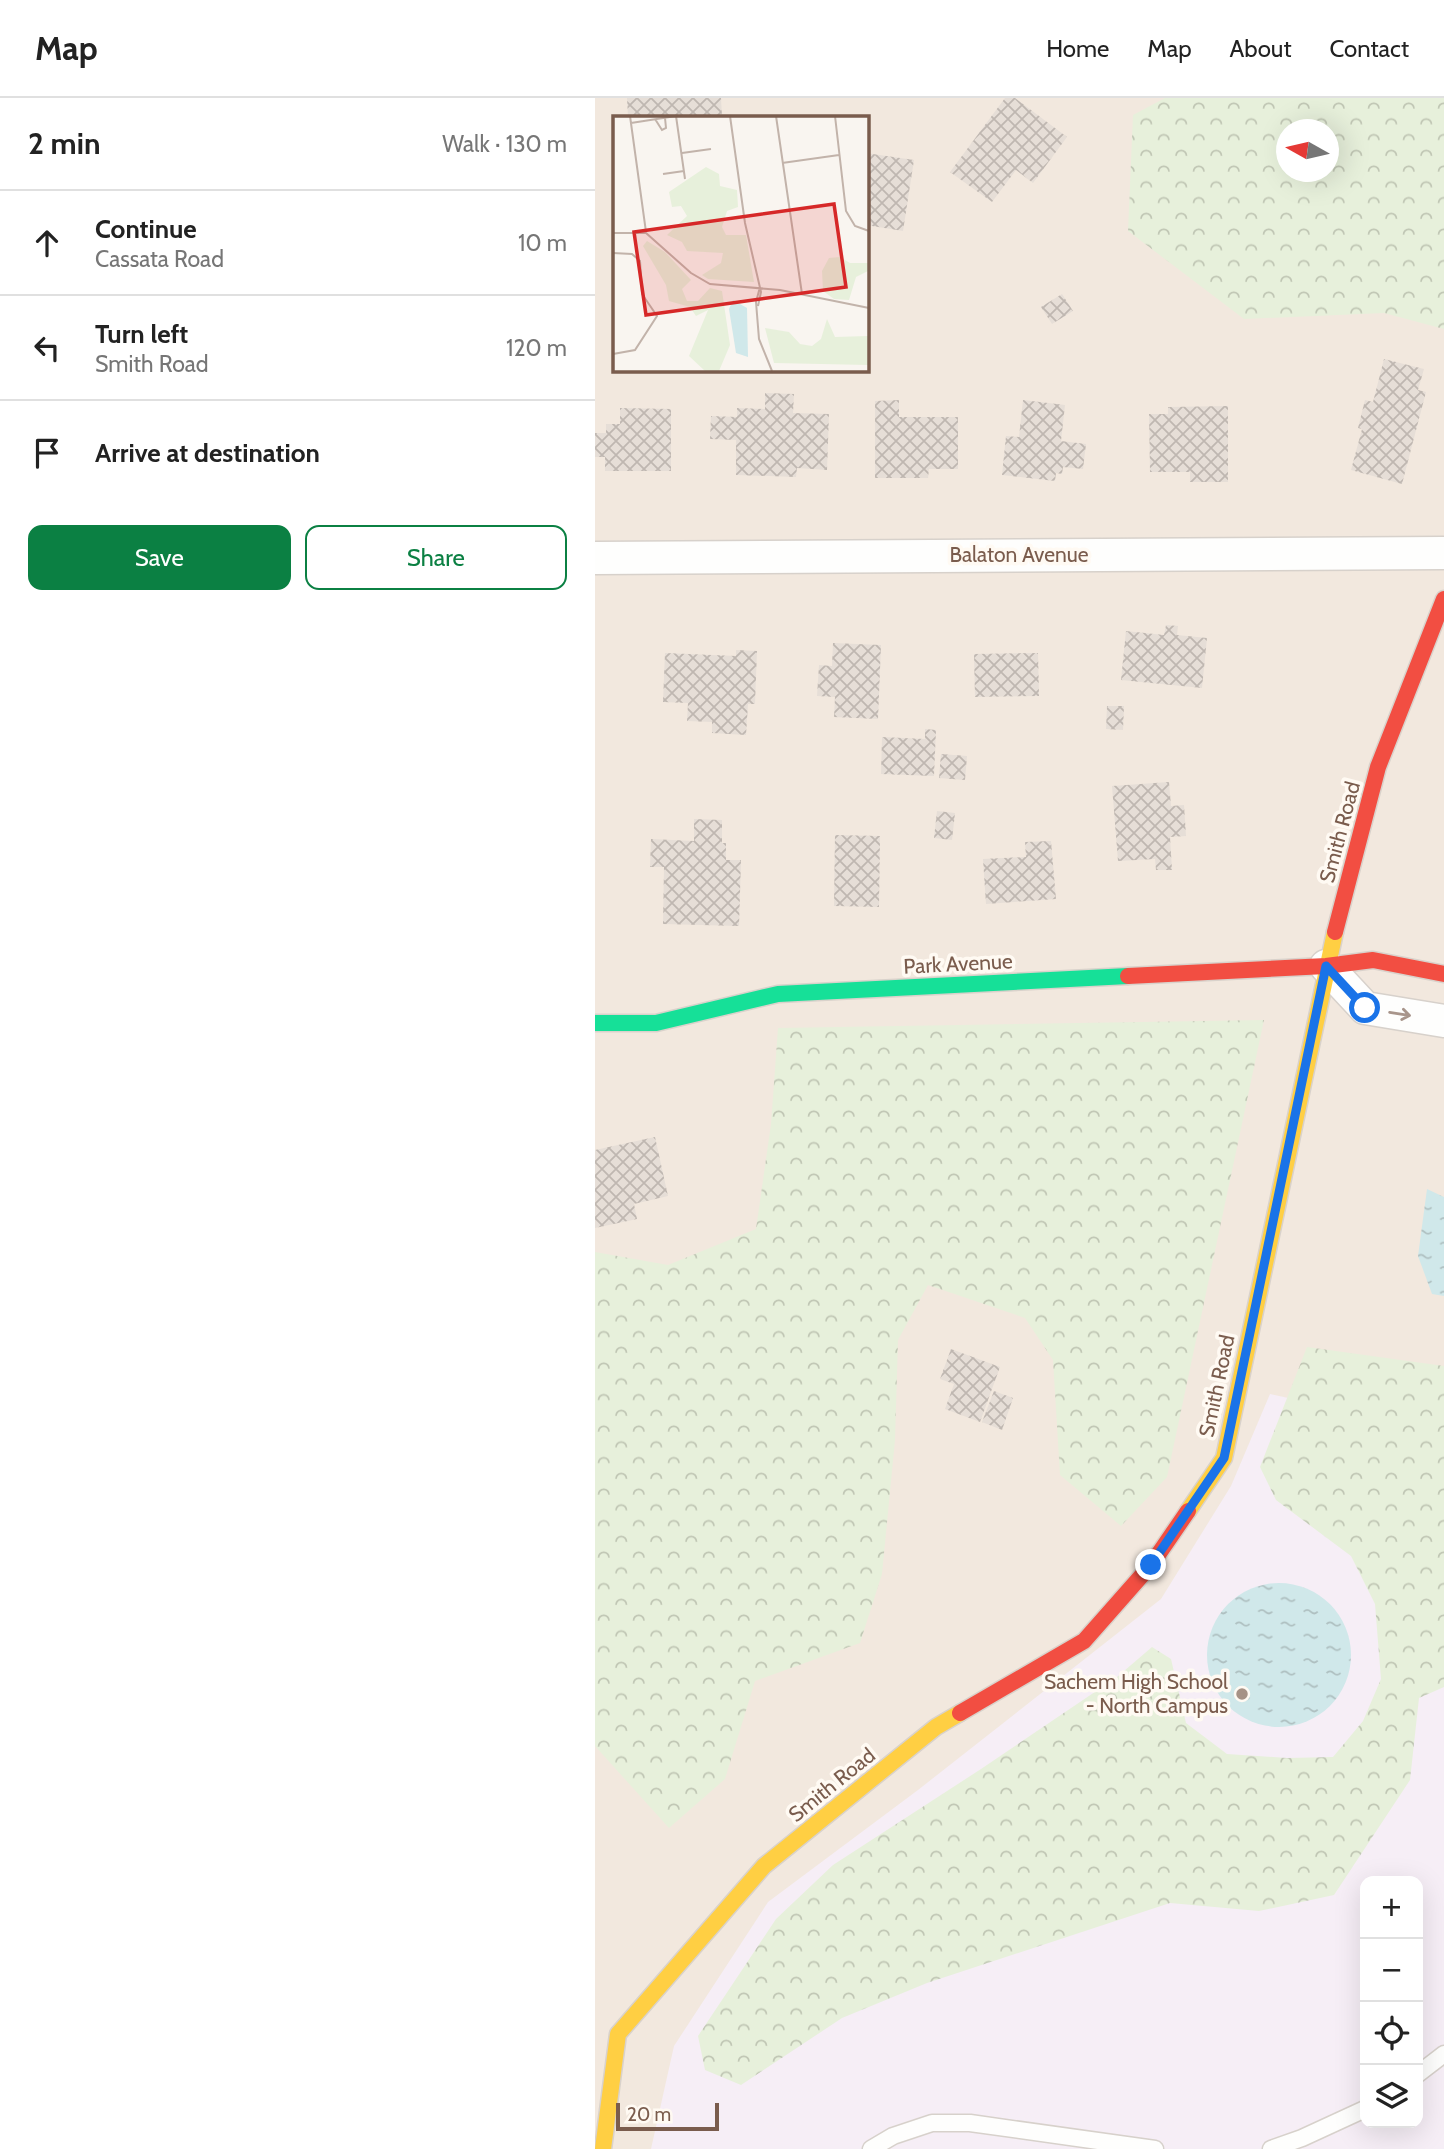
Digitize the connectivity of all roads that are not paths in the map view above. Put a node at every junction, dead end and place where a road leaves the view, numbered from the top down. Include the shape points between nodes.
1 (1444, 553) edge
2 (595, 558) edge
3 (1444, 598) edge
4 (1326, 966) junction
5 (1444, 974) edge
6 (1444, 1021) edge
7 (595, 1023) edge
8 (607, 2034) edge
9 (1444, 2054) edge
10 (1423, 2070) edge
11 (1360, 2111) edge
12 (603, 2149) edge
13 (871, 2149) edge
14 (1155, 2149) edge
15 (1271, 2149) edge

1 - 2 street, Balaton Avenue
3 - 4 street, Smith Road via 1378,767
4 - 5 street, Park Avenue via 1373,960
4 -> 6 street via 1365,1008
4 - 7 street, Park Avenue via 778,994 656,1023
4 - 8 street, Smith Road via 1224,1458 1151,1565 1084,1641 936,1727 764,1866
8 - 12 street, Smith Road
9 - 10 lane
11 - 15 lane
13 - 14 lane via 932,2123 970,2123

